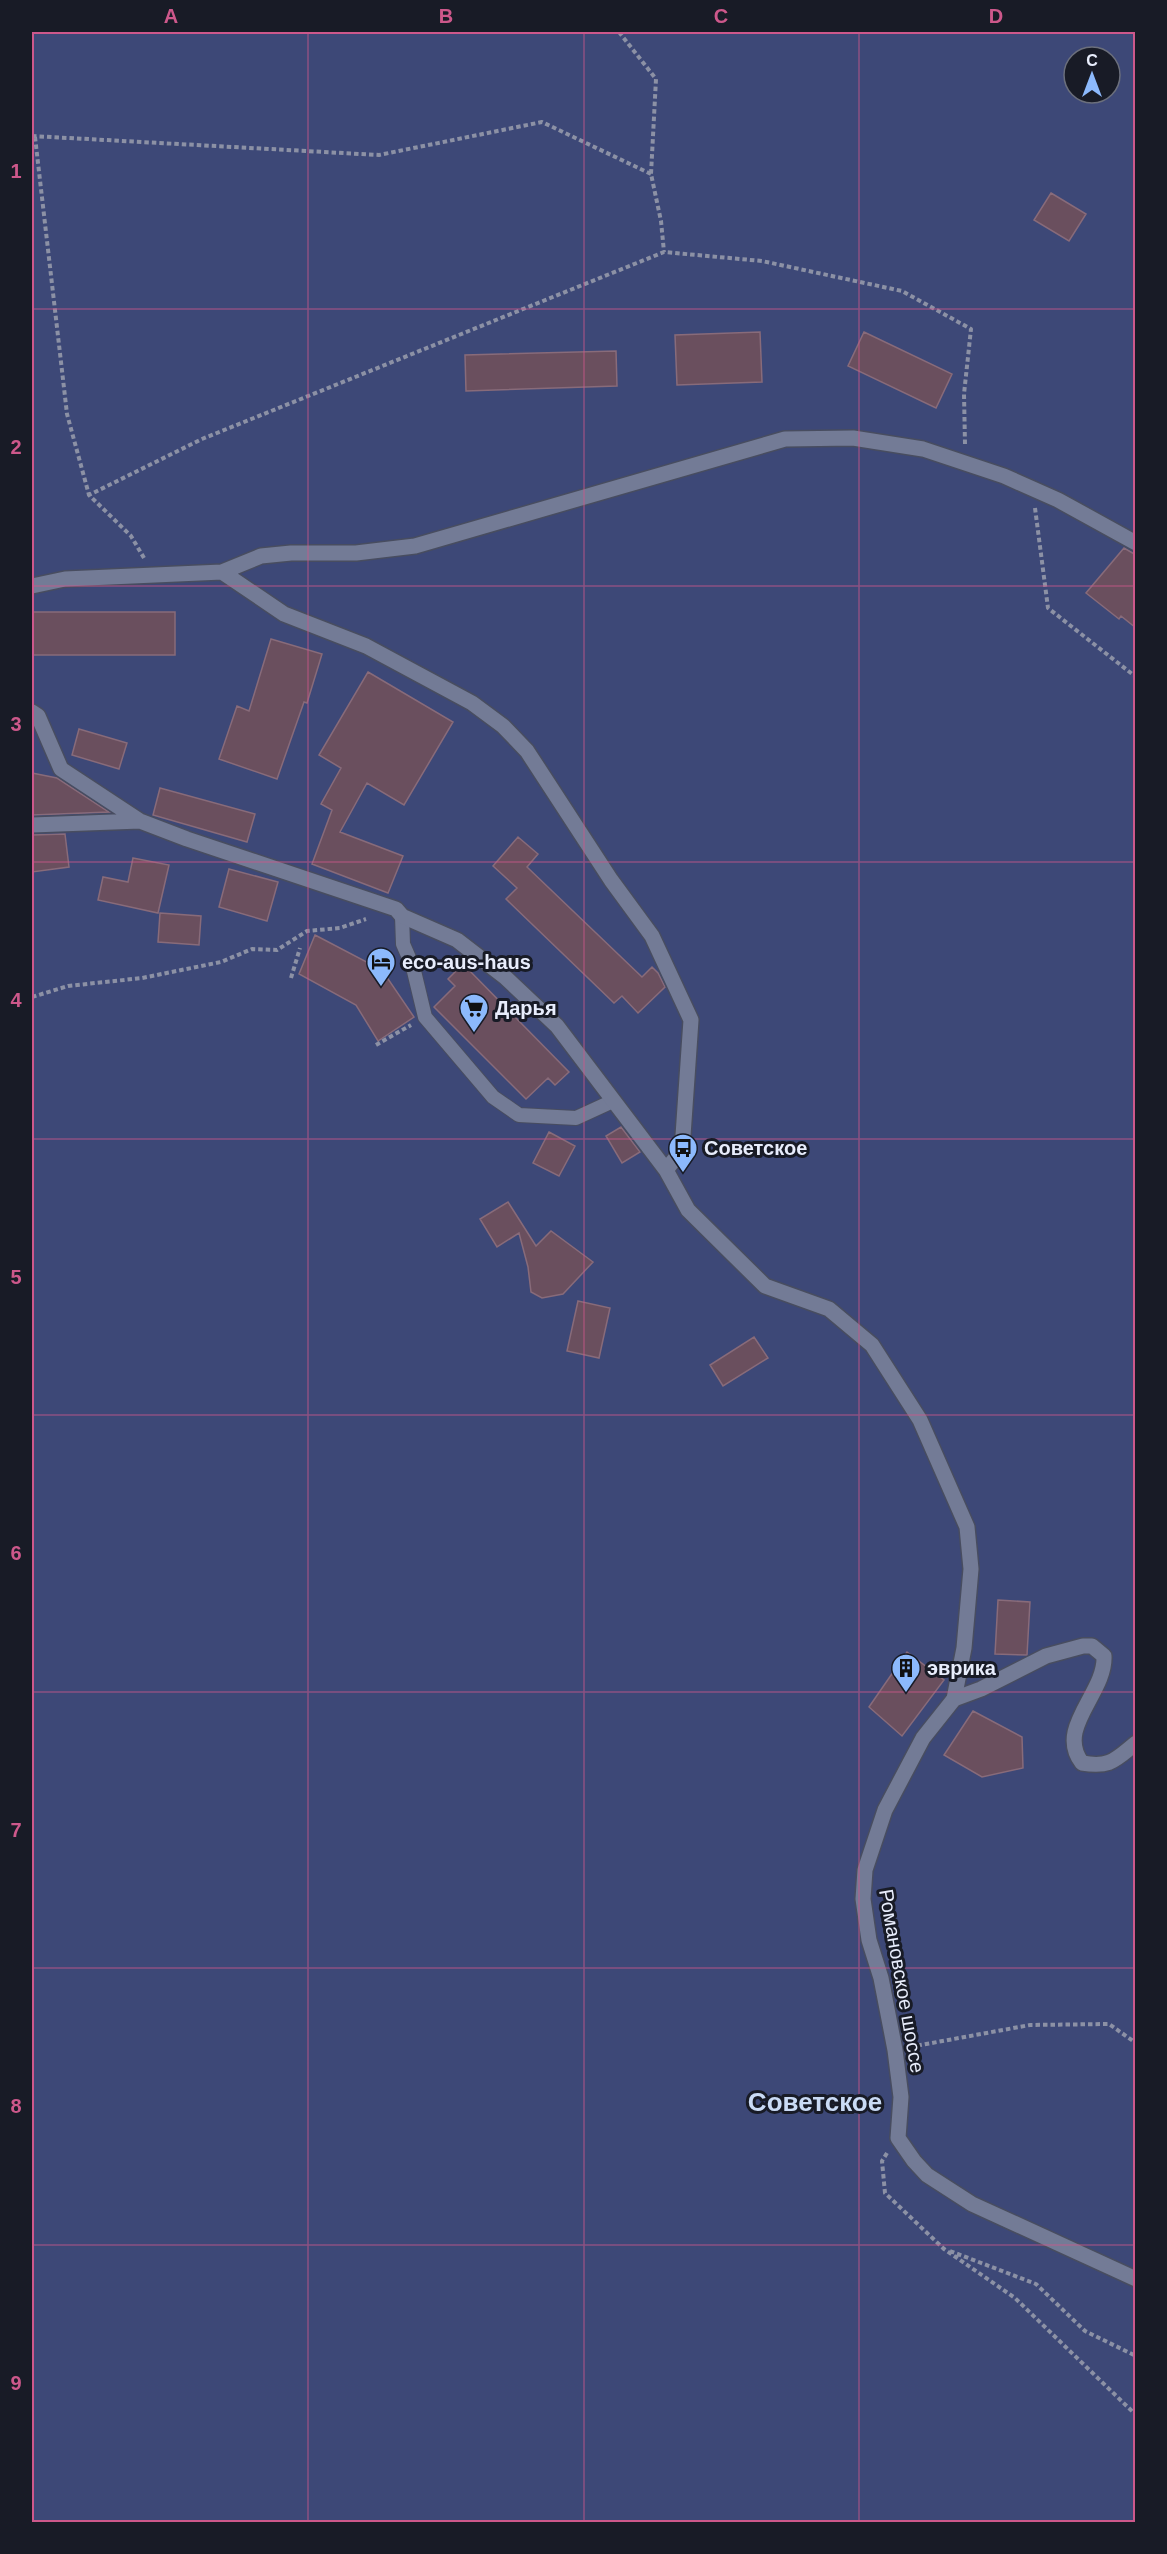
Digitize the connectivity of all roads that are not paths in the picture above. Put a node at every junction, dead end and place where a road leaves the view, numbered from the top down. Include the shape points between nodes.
1 (1136, 543) edge
2 (222, 572) junction
3 (32, 586) edge
4 (32, 712) edge
5 (140, 821) junction
6 (32, 825) edge
7 (399, 912) junction
8 (613, 1101) junction
9 (666, 1170) junction
10 (954, 1700) junction
11 (1136, 1743) edge
12 (1136, 2279) edge

1 - 2 street via 1032,487 924,450 853,438 785,439 415,546 356,553 261,556
2 - 3 street via 64,579
2 - 9 street via 284,614 366,646 472,703 503,726 527,752 610,880 652,936 691,1020 682,1150
4 - 5 street via 38,716 61,769
5 - 6 street
5 - 7 street
7 - 8 street via 457,940 505,976 556,1026
7 - 8 lane via 403,944 425,1017 493,1096 519,1115 576,1118
8 - 9 street
9 - 10 street via 688,1210 765,1286 829,1309 872,1345 920,1420 967,1527 971,1569 964,1648
10 - 11 street, Романовское шоссе via 1047,1656 1092,1646 1104,1656 1103,1674 1083,1708 1076,1729 1076,1755 1082,1763 1102,1766
10 - 12 street, Романовское шоссе via 924,1738 904,1773 885,1810 865,1870 863,1899 901,2097 898,2138 927,2175 972,2204

